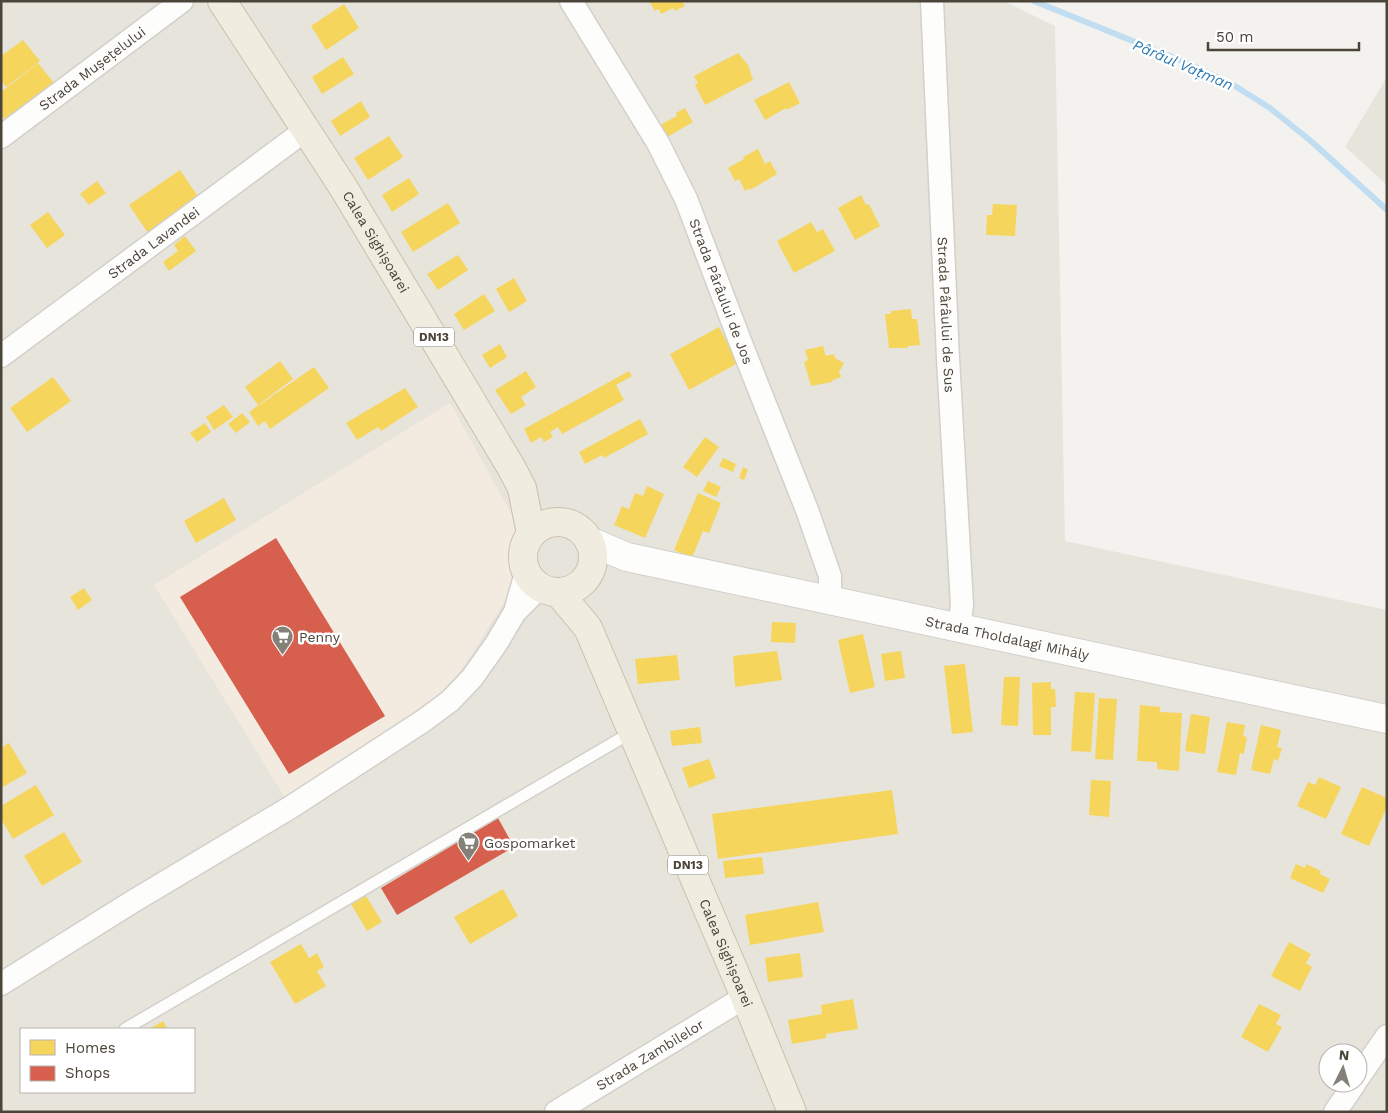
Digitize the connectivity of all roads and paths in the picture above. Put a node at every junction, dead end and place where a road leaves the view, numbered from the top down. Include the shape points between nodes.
1 (182, 1) edge
2 (222, 1) edge
3 (571, 1) edge
4 (932, 1) edge
5 (307, 130) junction
6 (1, 137) edge
7 (1, 356) edge
8 (522, 488) junction
9 (556, 522) junction
10 (531, 534) junction
11 (588, 562) junction
12 (541, 584) junction
13 (830, 599) junction
14 (588, 628) junction
15 (959, 628) junction
16 (1387, 719) edge
17 (632, 732) junction
18 (1, 984) edge
19 (745, 997) junction
20 (127, 1028) edge
21 (1387, 1036) edge
22 (1368, 1064) edge
23 (1348, 1093) edge
24 (556, 1112) edge
25 (792, 1112) edge
26 (1335, 1112) edge

1 - 6 street, Strada Mușețelului
2 - 5 highway, Calea Sighișoarei / DN13
3 - 13 street, Strada Pârâului de Jos via 658,143 686,198 810,518 830,576
4 - 15 street, Strada Pârâului de Sus via 962,605
5 - 7 street, Strada Lavandei
5 - 8 highway, Calea Sighișoarei / DN13
8 - 9 highway, Calea Sighișoarei / DN13
8 - 10 highway, Calea Sighișoarei / DN13
9 - 10 highway via 542,525
9 - 11 highway, DN13 via 570,524 581,531
10 - 12 highway via 523,552 523,563
11 - 12 highway via 572,589
11 - 13 street, Strada Tholdalagi Mihály via 627,557
11 - 14 highway, Calea Sighișoarei / DN13
12 - 14 highway, Calea Sighișoarei / DN13
12 - 18 street via 515,612 472,678 450,701 291,808
13 - 15 street, Strada Tholdalagi Mihály
14 - 17 highway, Calea Sighișoarei / DN13
15 - 16 street, Strada Tholdalagi Mihály
17 - 19 highway, Calea Sighișoarei / DN13
17 - 20 lane
19 - 24 street, Strada Zambilelor
19 - 25 highway, Calea Sighișoarei / DN13
21 - 22 street
23 - 26 street

